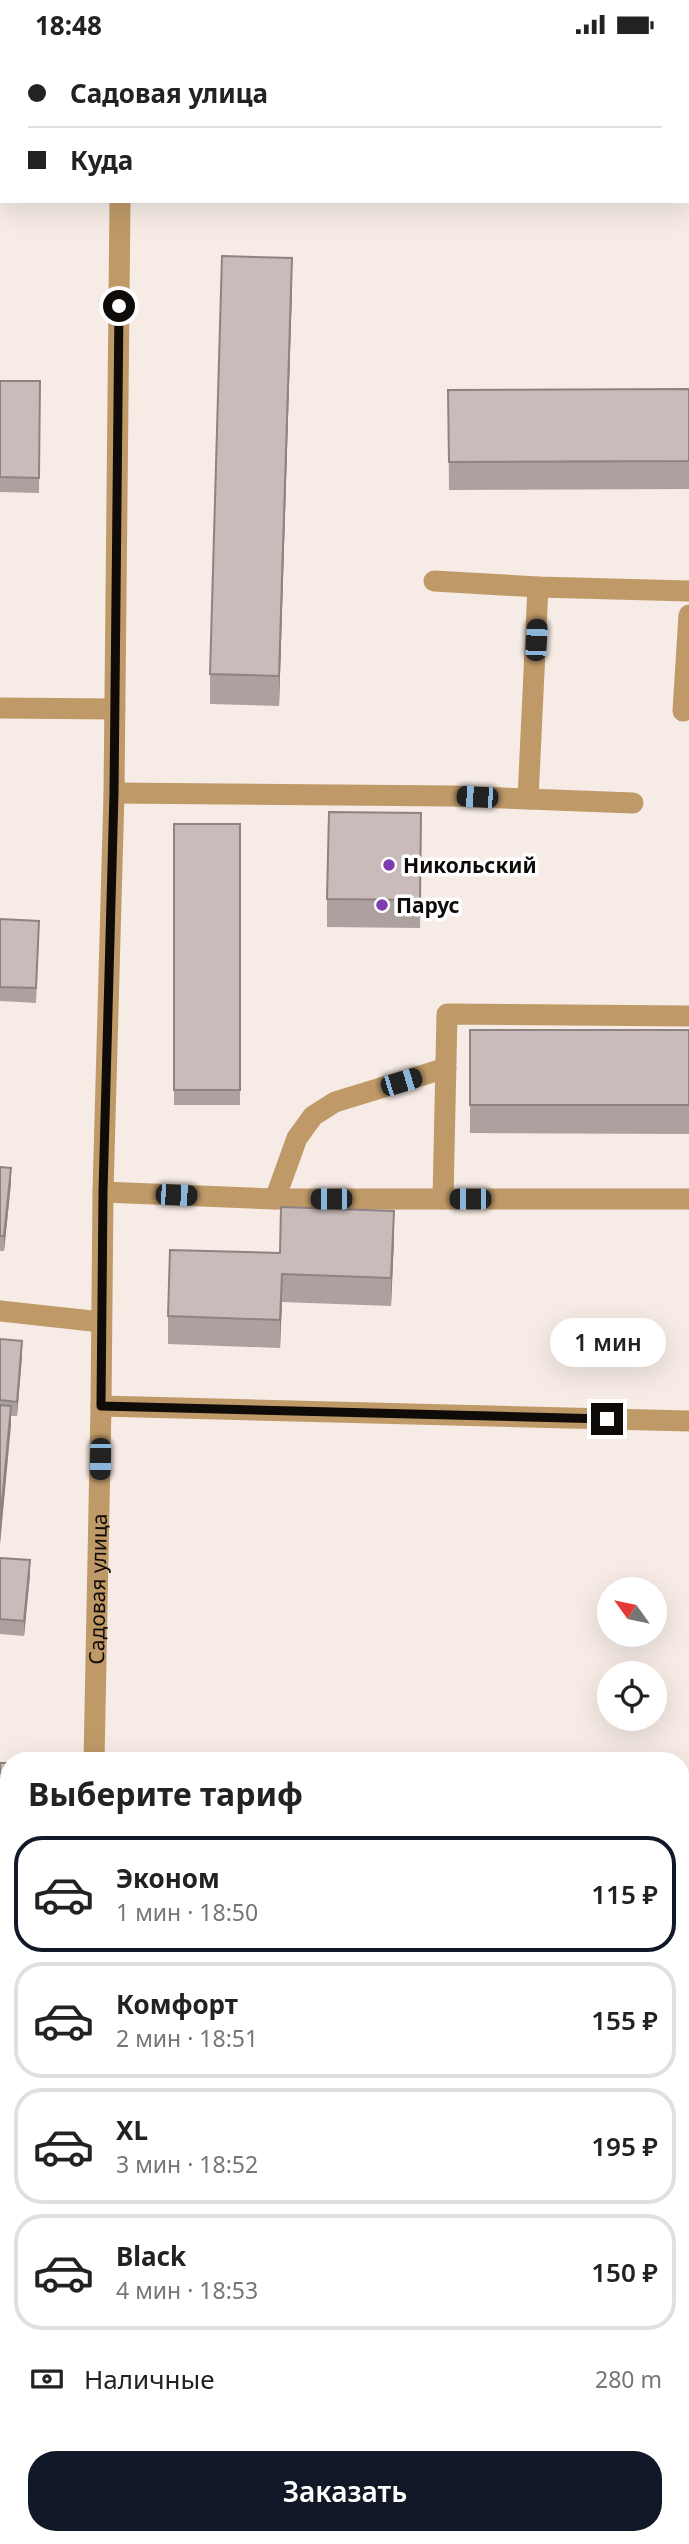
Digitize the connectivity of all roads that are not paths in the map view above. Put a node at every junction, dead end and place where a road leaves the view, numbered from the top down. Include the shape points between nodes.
1 (120, 203) edge
2 (434, 581) dead end
3 (538, 587) junction
4 (689, 591) edge
5 (689, 615) edge
6 (0, 708) edge
7 (115, 709) junction
8 (682, 712) dead end
9 (114, 793) junction
10 (527, 799) junction
11 (634, 803) dead end
12 (689, 1016) edge
13 (446, 1068) junction
14 (103, 1192) junction
15 (275, 1199) junction
16 (443, 1199) junction
17 (689, 1199) edge
18 (0, 1311) edge
19 (101, 1322) junction
20 (101, 1406) junction
21 (689, 1421) edge
22 (94, 1752) edge

1 - 7 street, Садовая улица
2 - 3 street
3 - 4 street
3 - 10 street
5 - 8 street
6 - 7 street
7 - 9 street, Садовая улица
9 - 10 street
9 - 14 street, Садовая улица
10 - 11 street
12 - 13 street via 447,1014
13 - 15 street via 335,1102 313,1116 297,1138
13 - 16 street
14 - 15 street
14 - 19 street, Садовая улица
15 - 16 street
16 - 17 street
18 - 19 street
19 - 20 street, Садовая улица
20 - 21 street
20 - 22 street, Садовая улица

